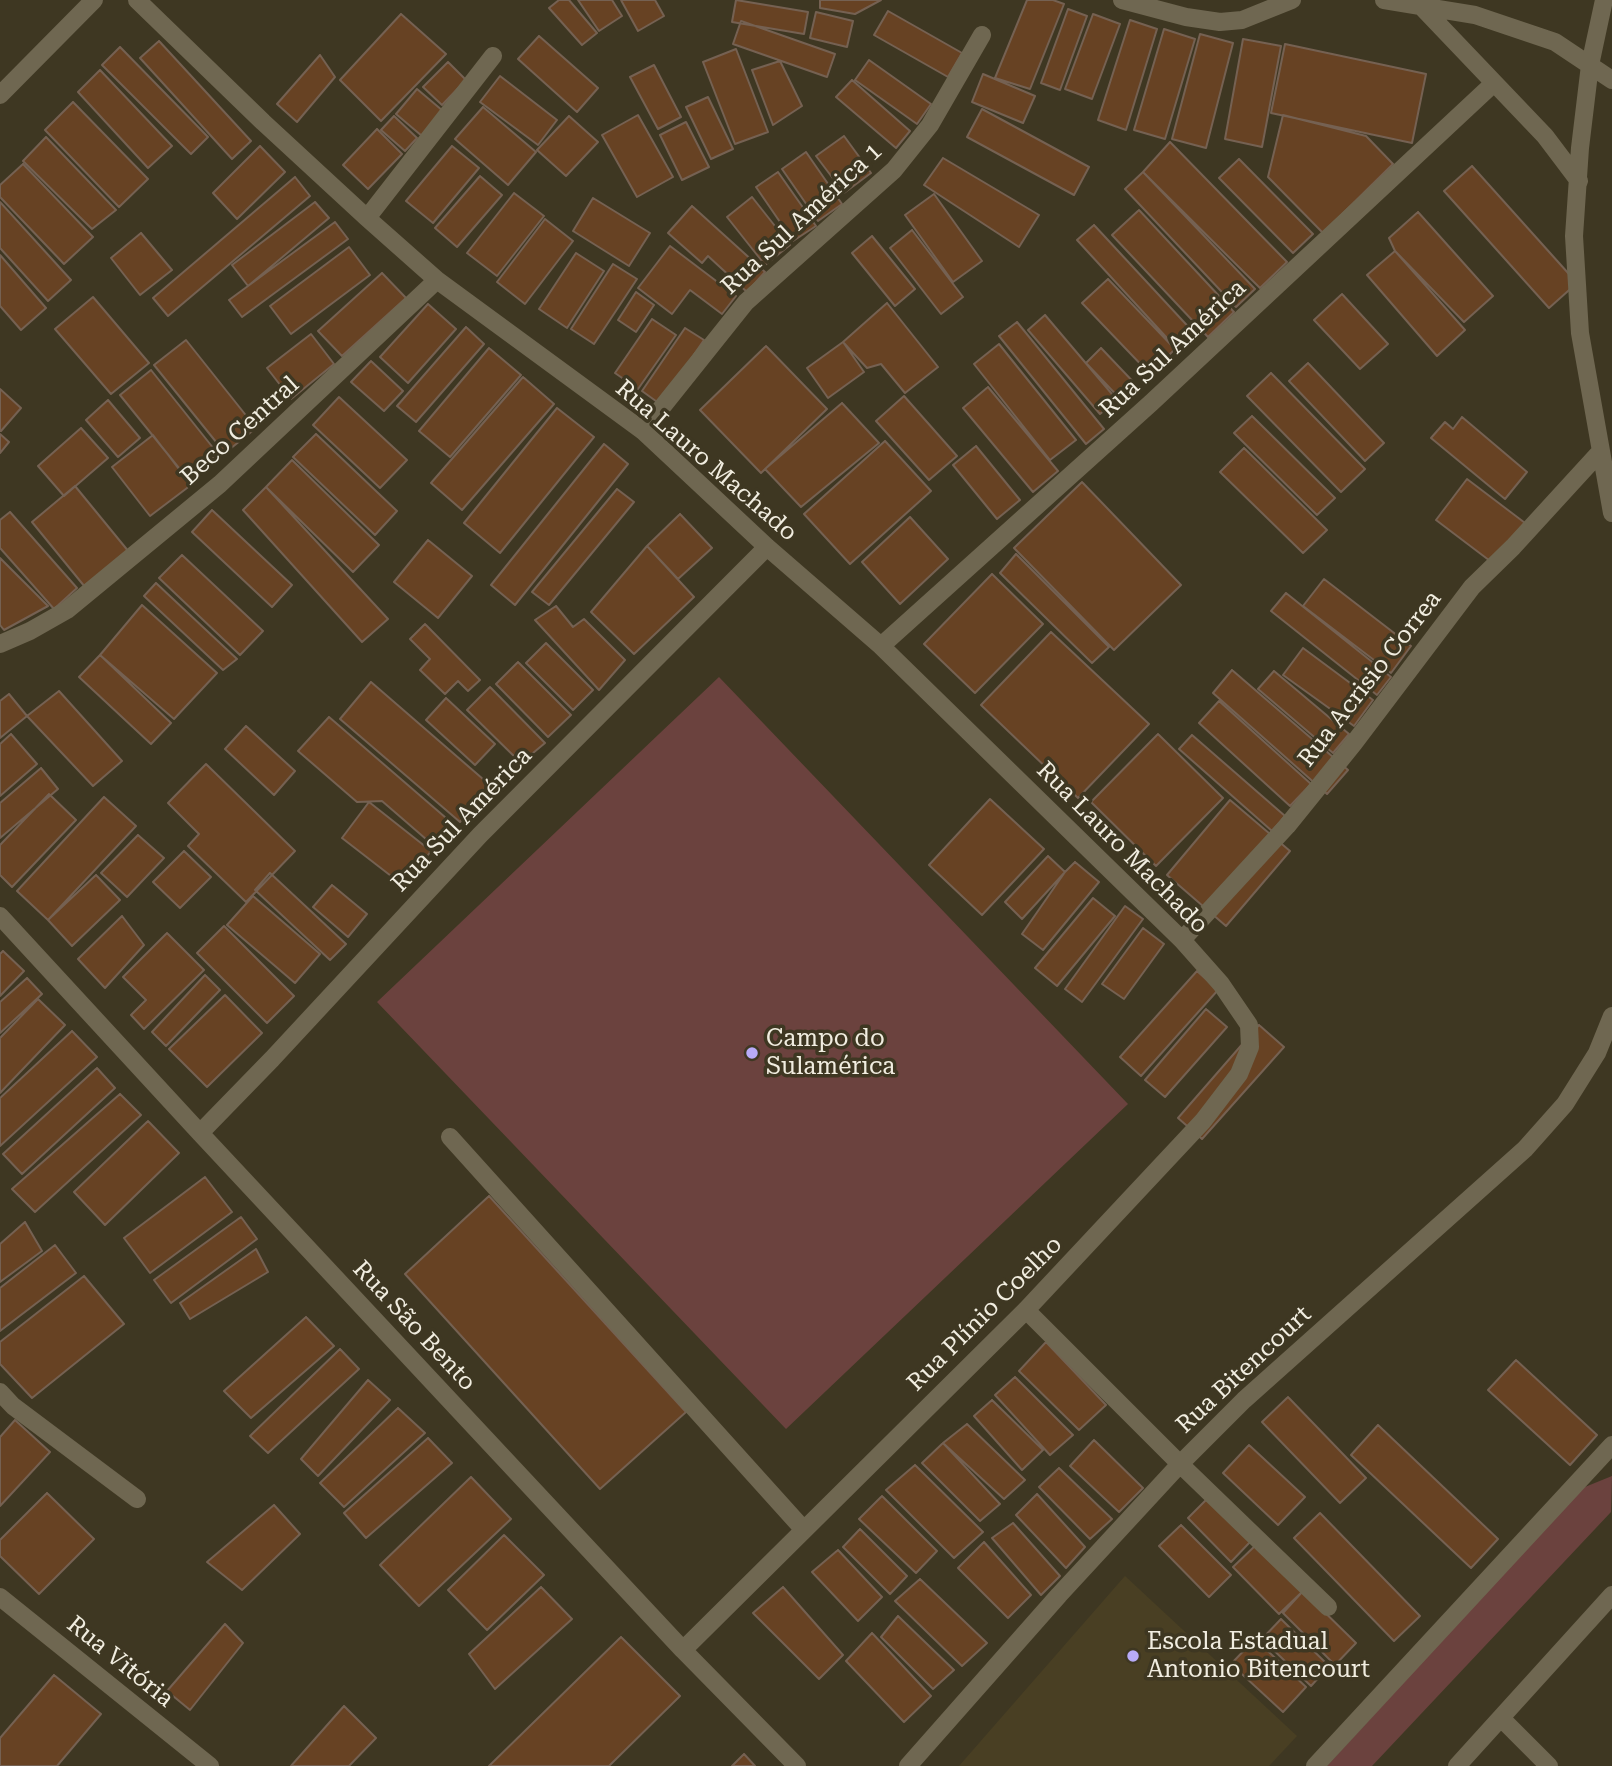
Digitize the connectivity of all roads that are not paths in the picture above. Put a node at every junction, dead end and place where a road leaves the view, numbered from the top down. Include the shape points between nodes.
1 (94, 0) edge
2 (137, 0) edge
3 (1122, 0) edge
4 (1292, 0) edge
5 (1384, 0) edge
6 (1604, 0) edge
7 (1420, 5) junction
8 (982, 35) dead end
9 (492, 57) dead end
10 (1590, 65) junction
11 (1612, 80) edge
12 (1493, 83) junction
13 (0, 94) edge
14 (1579, 181) junction
15 (367, 218) junction
16 (438, 280) junction
17 (643, 431) junction
18 (1600, 452) junction
19 (1612, 513) edge
20 (767, 547) junction
21 (0, 644) edge
22 (881, 646) junction
23 (0, 916) edge
24 (1182, 940) junction
25 (1221, 984) joint
26 (1612, 1016) edge
27 (200, 1133) junction
28 (450, 1137) dead end
29 (1026, 1310) junction
30 (0, 1392) edge
31 (1612, 1446) edge
32 (1180, 1464) junction
33 (137, 1499) dead end
34 (804, 1530) junction
35 (1612, 1595) edge
36 (0, 1597) edge
37 (1328, 1607) dead end
38 (684, 1650) junction
39 (1501, 1718) junction
40 (210, 1766) edge
41 (797, 1766) edge
42 (908, 1766) edge
43 (1315, 1766) edge
44 (1457, 1766) edge
45 (1549, 1766) edge

1 - 13 street
2 - 15 street, Rua Lauro Machado
3 - 4 street via 1186,18 1220,22 1242,20
5 - 7 street
6 - 10 street
7 - 10 street via 1475,15 1555,42
7 - 12 street
8 - 17 street, Rua Sul América 1 via 930,125 894,170 746,302
9 - 15 street
10 - 11 street
10 - 14 street
12 - 14 street via 1545,136
12 - 22 street, Rua Sul América via 1151,403
14 - 18 street via 1574,236 1580,333
15 - 16 street, Rua Lauro Machado
16 - 17 street, Rua Lauro Machado
16 - 21 street, Beco Central via 220,484 67,610
17 - 20 street, Rua Lauro Machado
18 - 19 street
18 - 24 street, Rua Acrisio Correa via 1472,587 1287,826
20 - 22 street, Rua Lauro Machado
20 - 27 street, Rua Sul América via 480,835
22 - 24 street, Rua Lauro Machado
23 - 27 street, Rua São Bento
24 - 25 street, Rua Lauro Machado
25 - 29 street, Rua Plínio Coelho via 1249,1025 1250,1047 1239,1074 1203,1121
26 - 32 street, Rua Bitencourt via 1597,1053 1565,1104 1525,1149 1244,1400
27 - 38 street, Rua São Bento
28 - 34 street
29 - 32 street
29 - 34 street, Rua Plínio Coelho
30 - 33 street
31 - 43 street
32 - 37 street
32 - 42 street, Rua Bitencourt
34 - 38 street, Rua Plínio Coelho
35 - 39 street
36 - 40 street, Rua Vitória
38 - 41 street, Rua São Bento
39 - 44 street
39 - 45 street

